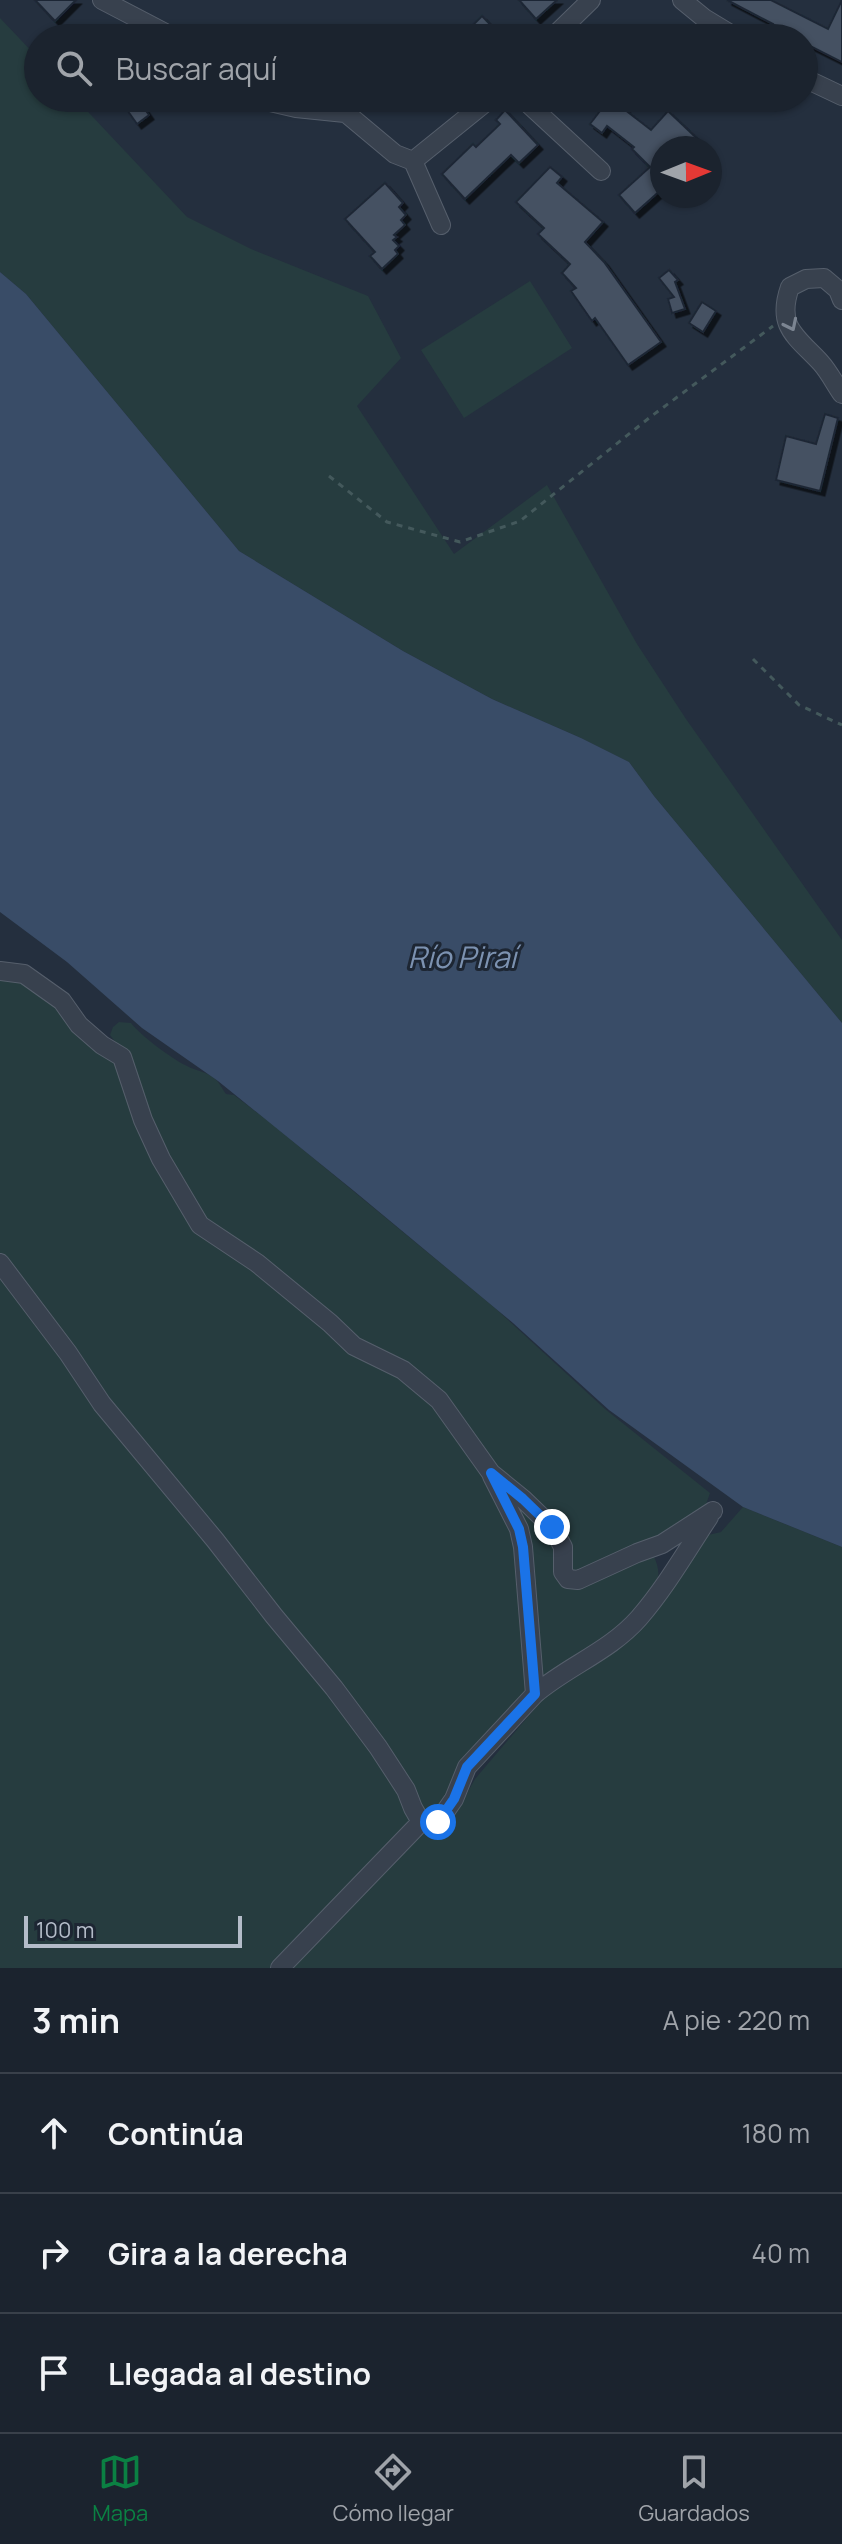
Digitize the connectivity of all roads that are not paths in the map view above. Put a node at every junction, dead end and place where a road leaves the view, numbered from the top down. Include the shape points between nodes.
1 (102, 0) edge
2 (591, 0) edge
3 (682, 0) edge
4 (148, 24) edge
5 (566, 24) edge
6 (714, 24) edge
7 (818, 85) edge
8 (842, 96) edge
9 (335, 112) edge
10 (474, 112) edge
11 (537, 112) edge
12 (345, 113) joint
13 (413, 161) junction
14 (601, 171) dead end
15 (441, 225) dead end
16 (842, 300) edge
17 (842, 394) edge
18 (0, 971) edge
19 (0, 1263) edge
20 (491, 1473) junction
21 (535, 1694) junction
22 (421, 1822) junction
23 (280, 1968) edge

1 - 4 street
2 - 5 street
3 - 6 street
7 - 8 street
9 - 12 street
10 - 13 street
11 - 14 street
12 - 13 street via 395,154
13 - 15 street
16 -> 17 street via 824,278 806,279 790,287 784,304 790,329
18 - 20 street via 24,974 122,1057 161,1159 200,1225 257,1263 354,1346 403,1370 439,1400
19 - 22 street via 102,1404 334,1688 406,1790
20 - 21 street via 523,1547
20 - 21 street via 552,1527 563,1547 568,1579 578,1580 662,1544 713,1511 638,1619
21 - 22 street via 467,1767 438,1822
22 - 23 street

